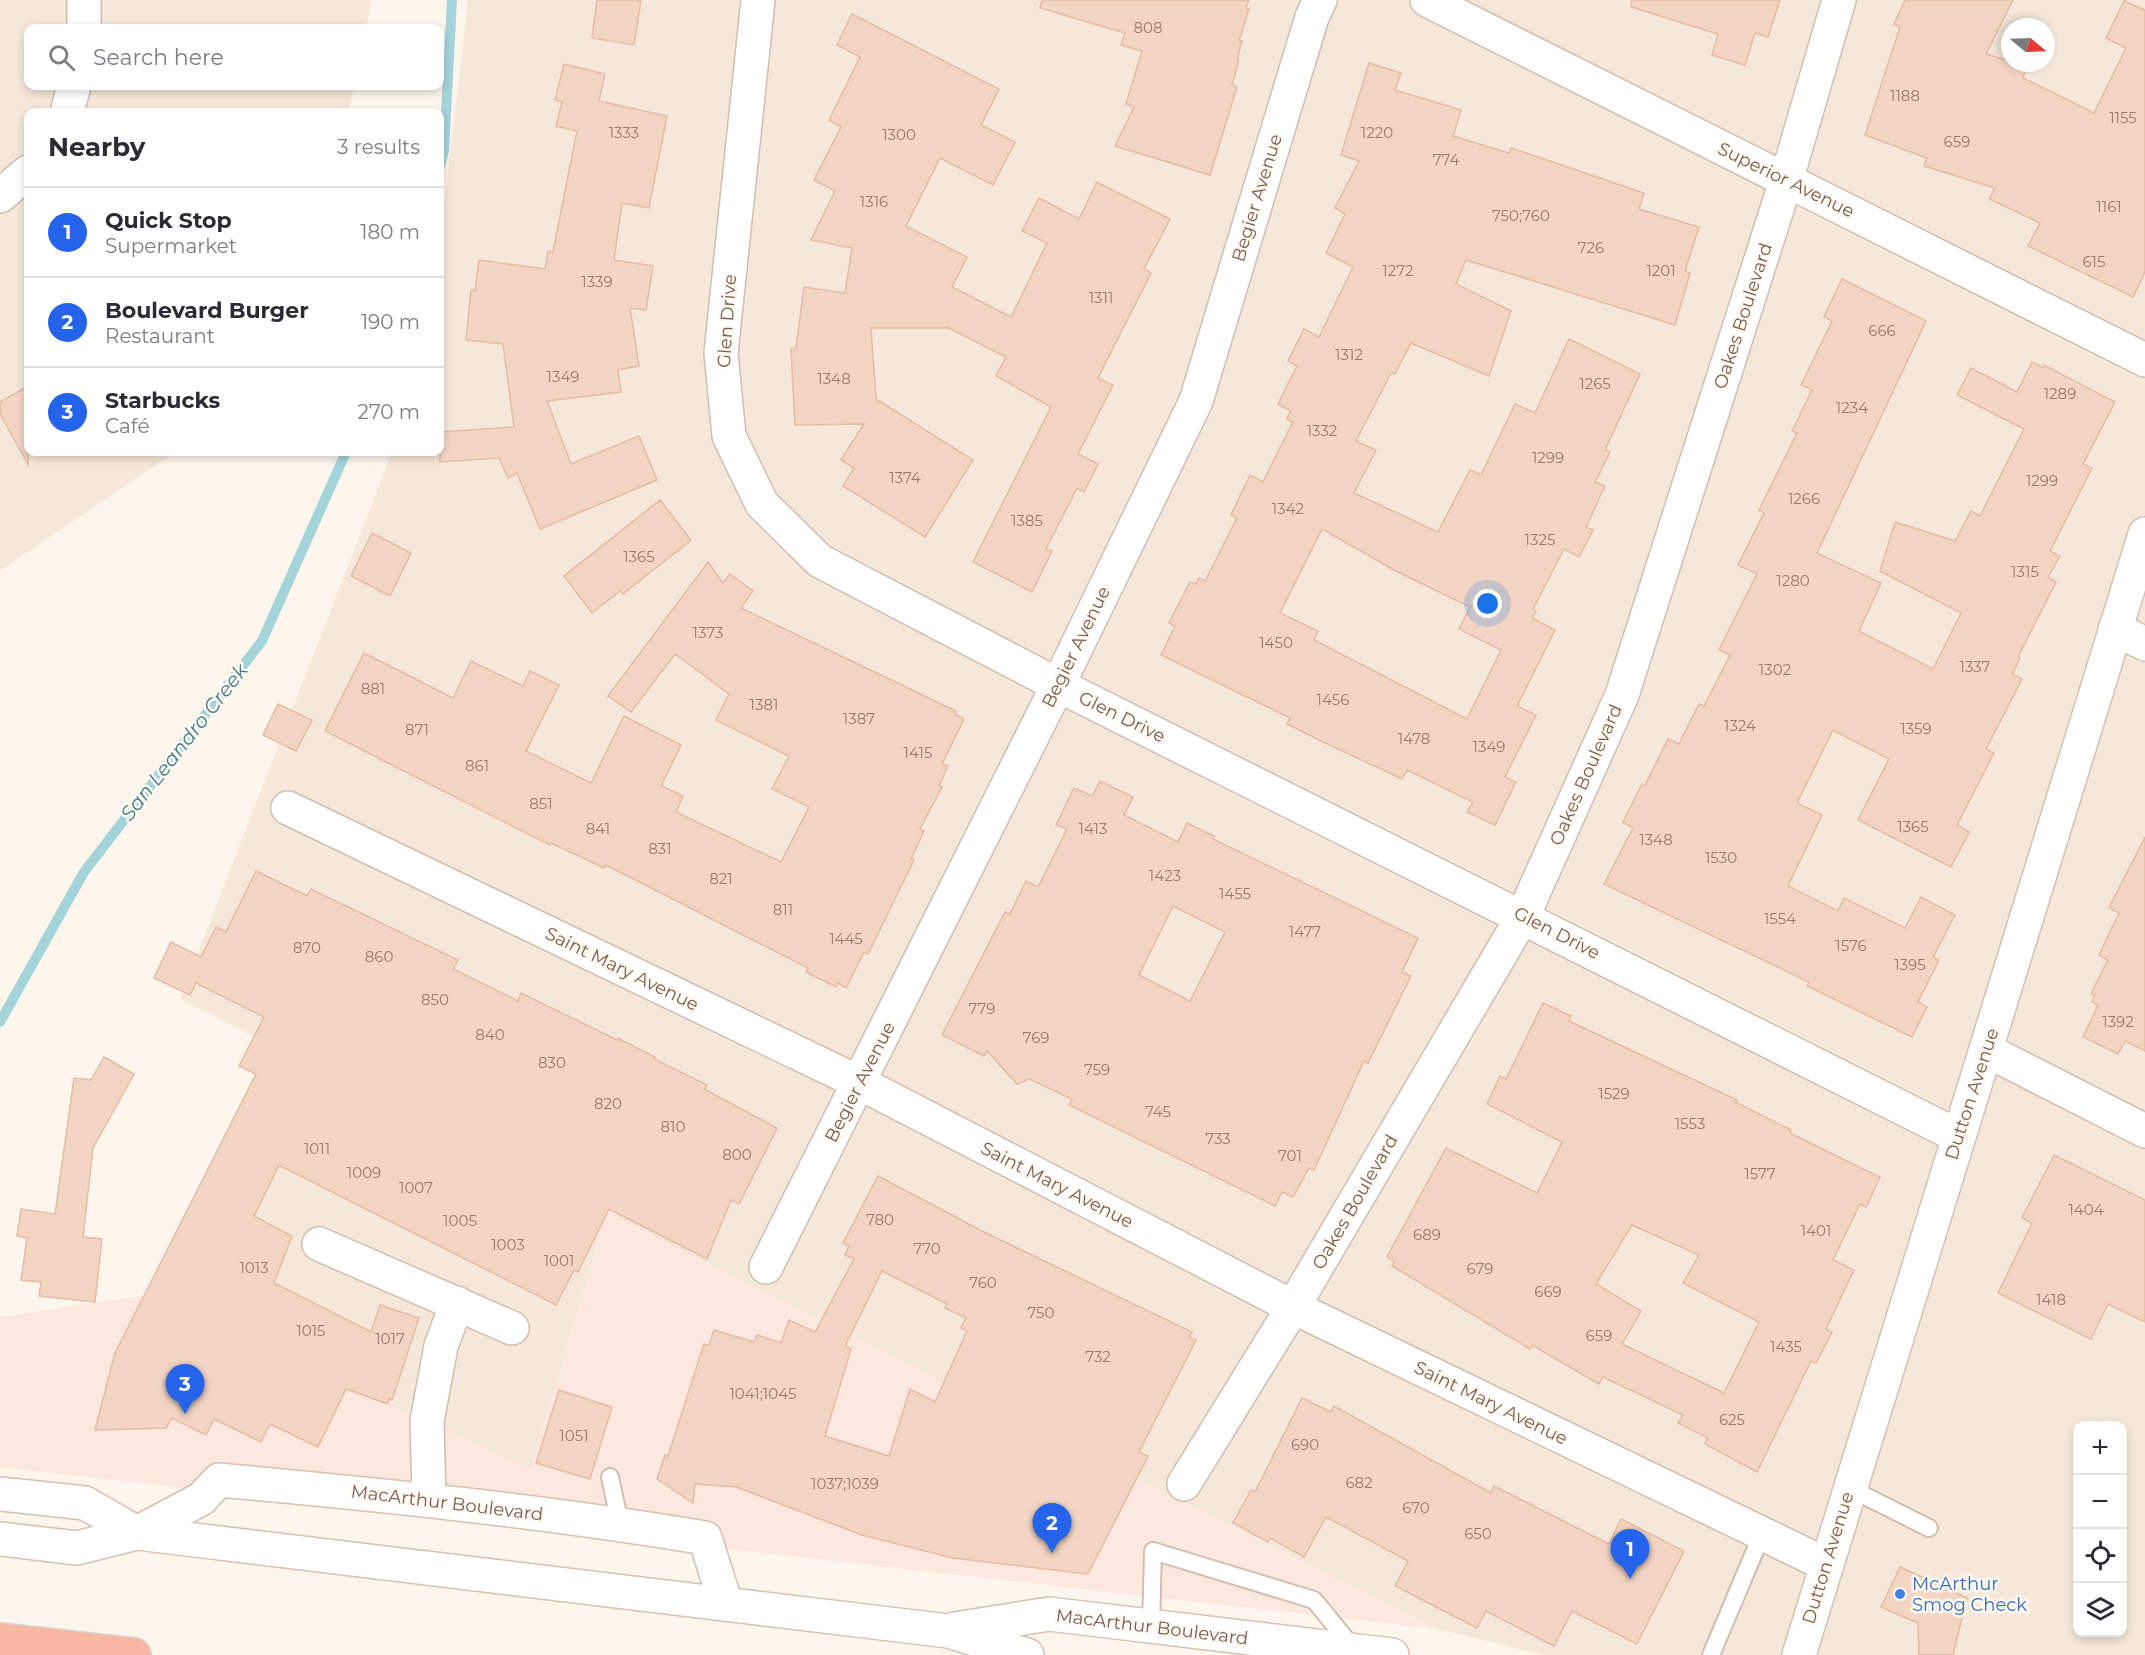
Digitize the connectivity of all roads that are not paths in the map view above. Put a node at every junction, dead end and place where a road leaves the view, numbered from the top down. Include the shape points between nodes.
1 (84, 0) edge
2 (758, 0) edge
3 (1320, 0) edge
4 (1426, 0) edge
5 (1839, 0) edge
6 (84, 24) edge
7 (73, 90) edge
8 (68, 108) edge
9 (24, 175) edge
10 (1786, 181) junction
11 (0, 196) edge
12 (2145, 360) edge
13 (2145, 534) edge
14 (2115, 629) junction
15 (2145, 644) edge
16 (1058, 685) junction
17 (288, 808) dead end
18 (1523, 916) junction
19 (1986, 1050) junction
20 (860, 1083) junction
21 (2145, 1131) edge
22 (1958, 1136) junction
23 (319, 1244) dead end
24 (766, 1267) dead end
25 (457, 1304) junction
26 (1293, 1307) junction
27 (512, 1328) dead end
28 (610, 1477) dead end
29 (1184, 1484) dead end
30 (1849, 1488) junction
31 (0, 1494) edge
32 (429, 1499) junction
33 (620, 1524) junction
34 (1929, 1528) dead end
35 (136, 1533) junction
36 (1762, 1534) junction
37 (0, 1539) edge
38 (1825, 1564) junction
39 (726, 1604) junction
40 (1151, 1626) junction
41 (948, 1630) junction
42 (0, 1640) edge
43 (1356, 1651) junction
44 (134, 1655) edge
45 (1027, 1655) edge
46 (1392, 1655) edge
47 (1712, 1655) edge
48 (1799, 1655) edge

1 - 6 street
2 - 16 street, Glen Drive via 721,353 729,436 762,504 820,561
3 - 16 street, Begier Avenue via 1196,401
4 - 10 street, Superior Avenue
5 - 10 street, Oakes Boulevard
7 - 8 street
9 - 11 street
10 - 12 street, Superior Avenue
10 - 18 street, Oakes Boulevard via 1622,695
13 - 14 street, Dutton Avenue
14 - 15 street
14 - 19 street, Dutton Avenue
16 - 18 street, Glen Drive
16 - 20 street, Begier Avenue
17 - 20 street, Saint Mary Avenue
18 - 22 street, Glen Drive
18 - 26 street, Oakes Boulevard
19 - 21 street
19 - 22 street, Dutton Avenue
20 - 24 street, Begier Avenue
20 - 26 street, Saint Mary Avenue
22 - 30 street, Dutton Avenue
23 - 25 street
25 - 27 street
25 - 32 street via 441,1346 427,1421
26 - 29 street, Oakes Boulevard
26 - 36 street, Saint Mary Avenue
28 - 33 lane
30 - 34 lane
30 - 38 street, Dutton Avenue
31 - 35 street, MacArthur Boulevard via 86,1503
32 - 33 street, MacArthur Boulevard
32 - 35 street, MacArthur Boulevard via 219,1480 201,1498
33 - 39 street, MacArthur Boulevard via 705,1538
35 - 37 street, MacArthur Boulevard via 77,1548
35 - 39 street, MacArthur Boulevard
36 - 38 street, Saint Mary Avenue
36 - 47 lane
38 - 48 street, Dutton Avenue
39 - 41 street, MacArthur Boulevard
40 - 41 street, MacArthur Boulevard via 1049,1614
40 - 43 street, MacArthur Boulevard
40 - 43 lane via 1153,1551 1314,1600
41 - 45 street, MacArthur Boulevard
42 - 44 highway
43 - 46 street, MacArthur Boulevard

